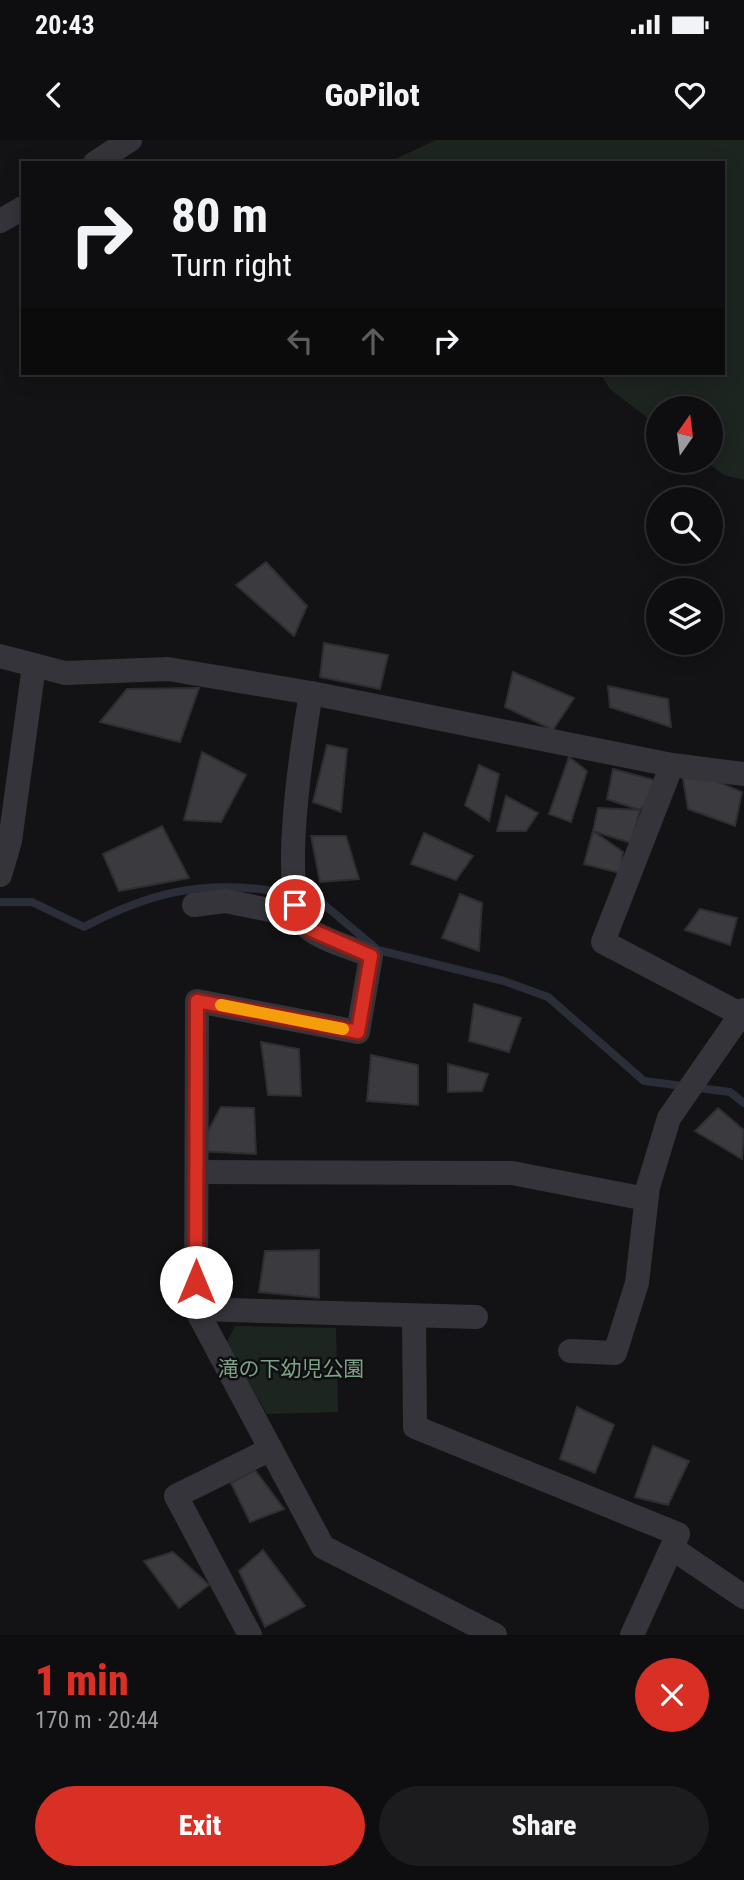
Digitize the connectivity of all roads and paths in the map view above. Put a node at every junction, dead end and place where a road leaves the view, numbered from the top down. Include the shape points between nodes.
1 (130, 140) edge
2 (98, 161) edge
3 (21, 209) edge
4 (0, 221) edge
5 (0, 656) edge
6 (34, 666) junction
7 (311, 693) junction
8 (673, 765) junction
9 (744, 774) edge
10 (0, 875) edge
11 (194, 905) dead end
12 (299, 916) junction
13 (743, 1013) edge
14 (197, 1172) junction
15 (646, 1199) junction
16 (196, 1309) junction
17 (414, 1317) junction
18 (477, 1317) dead end
19 (570, 1351) dead end
20 (271, 1449) junction
21 (672, 1548) junction
22 (744, 1597) edge
23 (250, 1635) edge
24 (495, 1635) edge
25 (632, 1635) edge

1 - 2 street
3 - 4 street
5 - 6 street
6 - 7 street via 65,673 168,669
6 - 10 street via 10,841
7 - 8 street
7 - 12 street via 296,787 295,905
8 - 9 street
8 - 13 street via 603,942
11 - 12 street via 225,901
12 - 14 street via 309,929 371,956 358,1032 197,1001
13 - 15 street via 669,1118
14 - 15 street via 512,1173
14 - 16 street
15 - 19 street via 637,1283 615,1353
16 - 17 street
16 - 20 street
17 - 18 street
17 - 21 street via 415,1427 678,1534
20 - 23 street via 176,1496
20 - 24 street via 323,1547
21 - 22 street
21 - 25 street

